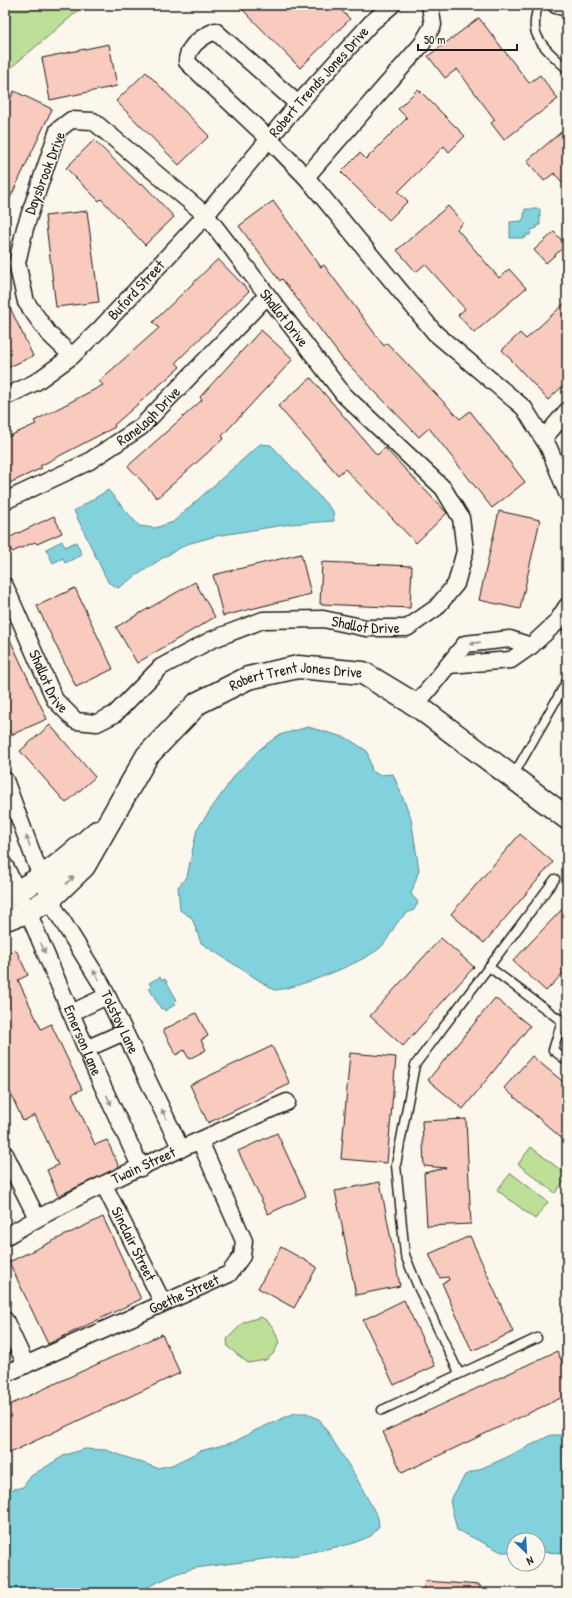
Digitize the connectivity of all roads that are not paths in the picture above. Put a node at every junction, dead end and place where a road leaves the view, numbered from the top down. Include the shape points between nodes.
1 (392, 5) edge
2 (430, 5) edge
3 (538, 5) edge
4 (556, 5) edge
5 (567, 8) edge
6 (567, 69) edge
7 (298, 104) junction
8 (269, 139) junction
9 (250, 163) joint
10 (306, 177) junction
11 (206, 215) junction
12 (267, 296) junction
13 (72, 356) junction
14 (5, 397) edge
15 (567, 411) edge
16 (544, 438) junction
17 (567, 494) edge
18 (5, 501) edge
19 (5, 586) edge
20 (567, 606) edge
21 (494, 641) junction
22 (531, 646) junction
23 (495, 660) junction
24 (449, 665) junction
25 (567, 681) edge
26 (416, 705) junction
27 (513, 777) junction
28 (5, 780) edge
29 (113, 817) junction
30 (567, 818) edge
31 (5, 866) edge
32 (41, 877) junction
33 (555, 879) dead end
34 (11, 894) edge
35 (51, 898) junction
36 (28, 912) junction
37 (5, 919) edge
38 (489, 967) junction
39 (107, 996) junction
40 (71, 1013) junction
41 (565, 1020) edge
42 (124, 1032) junction
43 (86, 1049) junction
44 (567, 1061) edge
45 (287, 1102) dead end
46 (200, 1141) junction
47 (181, 1149) junction
48 (5, 1154) edge
49 (141, 1168) junction
50 (104, 1186) junction
51 (37, 1218) junction
52 (5, 1237) edge
53 (163, 1303) junction
54 (5, 1320) edge
55 (537, 1338) dead end
56 (26, 1365) junction
57 (459, 1373) junction
58 (5, 1374) edge
59 (382, 1410) dead end

1 - 7 street, Robert Trends Jones Drive via 372,23
2 - 10 street via 433,25 422,44
3 - 6 lane via 536,32 541,42
4 - 5 street
7 - 8 street, Robert Trends Jones Drive
7 - 8 street via 215,32 203,36 187,53 186,62
8 - 9 street, Robert Trends Jones Drive
8 - 10 street
9 - 11 street, Buford Street
10 - 16 street via 435,333 524,408
11 - 12 street, Shallot Drive
11 - 13 street, Buford Street
11 - 13 street, Daysbrook Drive via 93,121 70,120 58,130 25,228 17,263 26,302 48,333
12 - 18 street, Ranelagh Drive via 141,427 88,462
12 - 19 street, Shallot Drive via 344,395 443,488 461,518 465,551 456,584 436,608 407,628 366,628 323,619 263,620 211,640 161,667 115,714 97,723 76,721 55,700
13 - 14 street, Buford Street via 36,382
15 - 16 street
16 - 17 street
20 - 22 street via 556,623
21 - 22 street via 510,639
21 - 23 street
21 -> 24 street via 465,644
22 - 23 street via 511,660
23 - 24 street
24 - 26 street
25 - 27 lane
26 - 27 street, Robert Trent Jones Drive
26 - 29 street, Robert Trent Jones Drive via 363,674 298,667 248,678 198,703 147,756
27 - 30 street, Robert Trent Jones Drive
32 -> 28 street, Tolstoy Lane
29 - 32 street, Robert Trent Jones Drive via 78,849
35 -> 29 street, Robert Trent Jones Drive via 84,866
31 - 34 street, Emerson Lane
32 - 34 street, Robert Trent Jones Drive
32 - 35 street, Tolstoy Lane
33 - 38 lane
34 - 36 street, Emerson Lane
35 - 36 street, Robert Trent Jones Drive
39 -> 35 street, Tolstoy Lane
36 - 37 street, Robert Trent Jones Drive
36 -> 40 street, Emerson Lane
38 - 41 lane
38 - 57 lane via 415,1065 396,1166 405,1255
39 - 40 street
39 - 42 street, Tolstoy Lane
40 - 43 street, Emerson Lane
41 - 44 lane via 553,1050
42 - 43 street
47 -> 42 street, Tolstoy Lane
43 -> 49 street, Emerson Lane
45 - 46 street, Twain Street
46 - 47 street, Twain Street
46 - 53 street, Goethe Street via 244,1241 242,1256 228,1274
47 - 49 street, Twain Street
48 - 51 street
49 - 50 street, Twain Street
50 - 51 street, Twain Street
50 - 53 street, Sinclair Street
51 - 52 street, Twain Street
53 - 56 street, Goethe Street
54 - 56 street
55 - 57 lane
56 - 58 street, Goethe Street
57 - 59 lane

